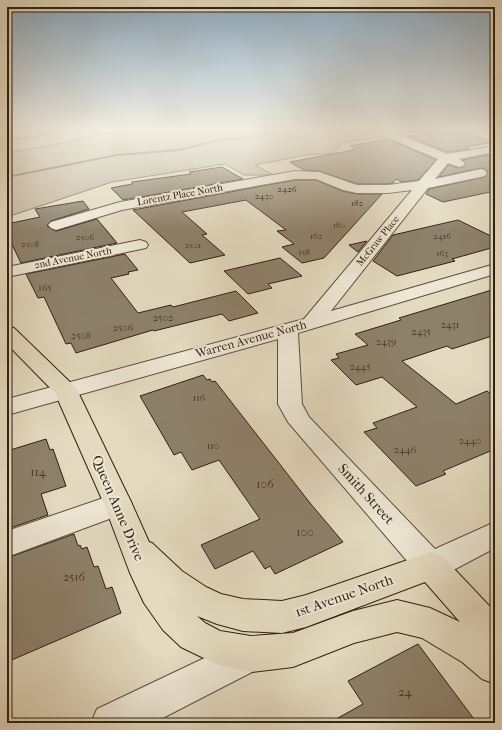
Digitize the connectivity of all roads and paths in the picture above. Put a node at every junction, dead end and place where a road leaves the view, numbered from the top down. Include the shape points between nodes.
1 (441, 163) edge
2 (457, 163) edge
3 (481, 173) junction
4 (495, 178) edge
5 (424, 184) junction
6 (56, 225) dead end
7 (140, 245) dead end
8 (495, 269) edge
9 (7, 272) edge
10 (299, 326) junction
11 (7, 332) edge
12 (65, 390) junction
13 (7, 407) edge
14 (118, 504) junction
15 (495, 534) edge
16 (7, 544) edge
17 (135, 545) junction
18 (431, 566) junction
19 (495, 637) edge
20 (251, 654) junction
21 (495, 666) edge
22 (111, 723) edge

1 - 5 street, McGraw Place
2 - 3 street
3 - 4 street
3 - 5 street
5 - 6 street, Lorentz Place North via 381,189 354,188 318,176 295,175 120,206
5 - 10 street, McGraw Place
7 - 9 street, 2nd Avenue North
8 - 10 street, Warren Avenue North
10 - 12 street, Warren Avenue North
10 - 18 street, Smith Street via 290,404 300,422
11 - 12 main road, Queen Anne Drive
12 - 13 street, Warren Avenue North
12 - 14 main road, Queen Anne Drive
14 - 16 street
14 - 17 main road, Queen Anne Drive
15 - 18 street, 1st Avenue North
17 - 18 main road, 1st Avenue North via 170,581 194,598 217,609 243,615 282,617 306,611
17 - 20 main road, Queen Anne Drive via 156,594 193,635 216,647
18 - 19 main road, Smith Street
20 - 21 main road via 293,650 353,627 397,616 430,624 475,650
20 - 22 street

